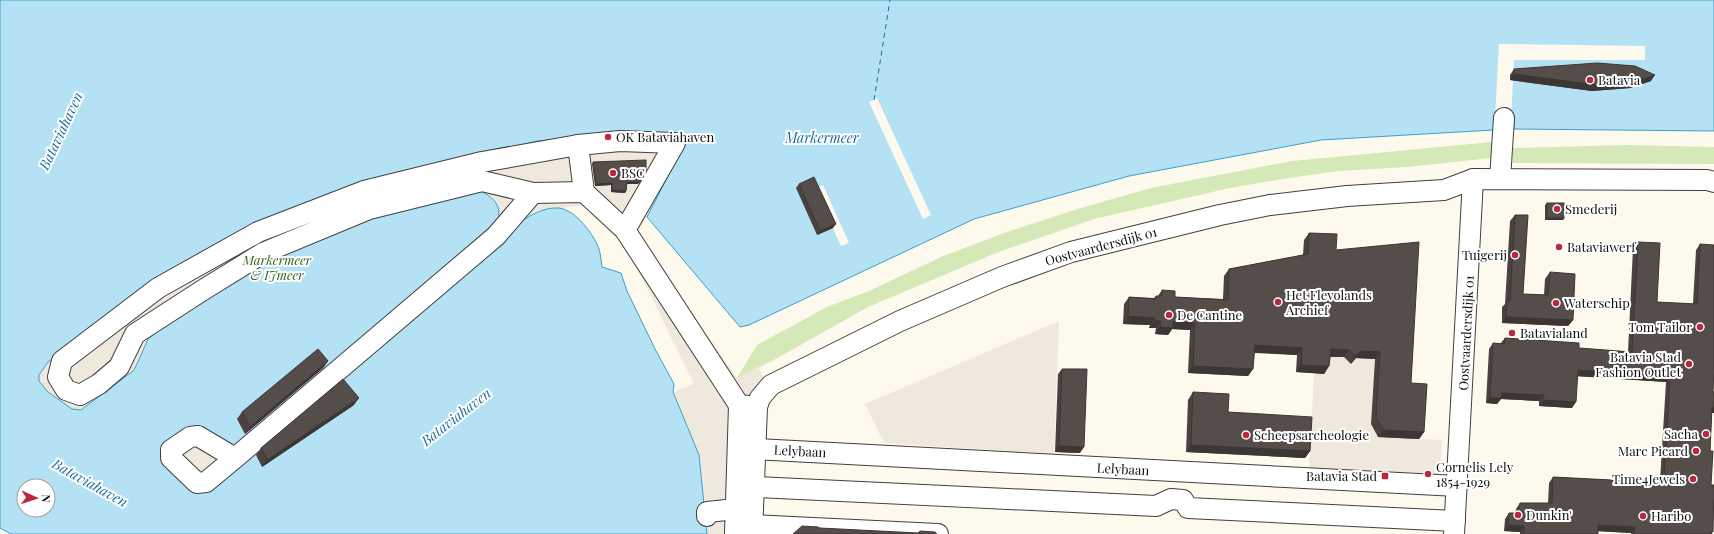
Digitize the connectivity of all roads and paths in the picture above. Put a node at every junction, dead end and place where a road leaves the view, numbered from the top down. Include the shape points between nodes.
1 (1504, 118) dead end
2 (578, 145) junction
3 (1473, 179) junction
4 (1500, 179) junction
5 (1714, 182) edge
6 (584, 192) junction
7 (533, 193) junction
8 (625, 230) junction
9 (748, 406) junction
10 (755, 449) junction
11 (235, 458) dead end
12 (745, 486) junction
13 (1457, 486) junction
14 (736, 509) junction
15 (706, 512) dead end
16 (1455, 528) edge
17 (752, 530) edge
18 (735, 534) edge
19 (938, 534) edge

1 - 4 street
2 - 6 street
2 - 7 street via 482,162 364,191 258,232 158,288 62,362 58,377 66,390 80,395 99,384 119,367 135,334 203,290 263,253 369,209 482,181
2 - 8 street via 620,141 676,144
3 - 4 street, Oostvaardersdijk 01
3 - 9 street, Oostvaardersdijk 01 via 1444,190 1347,196 1270,205 1071,252 962,294 861,340 771,385 760,398
3 - 13 street, Oostvaardersdijk 01
4 - 5 street, Oostvaardersdijk 01
6 - 7 street
6 - 8 street
7 - 11 street via 496,236
8 - 9 street
9 - 10 street, Oostvaardersdijk 01
9 - 12 street
10 - 12 street, Oostvaardersdijk 01
10 - 13 street, Lelybaan
12 - 14 street
12 - 16 street via 1156,506 1171,499 1183,500 1188,508
12 - 17 street
13 - 16 street
14 - 15 street
14 - 18 street
17 - 19 street

